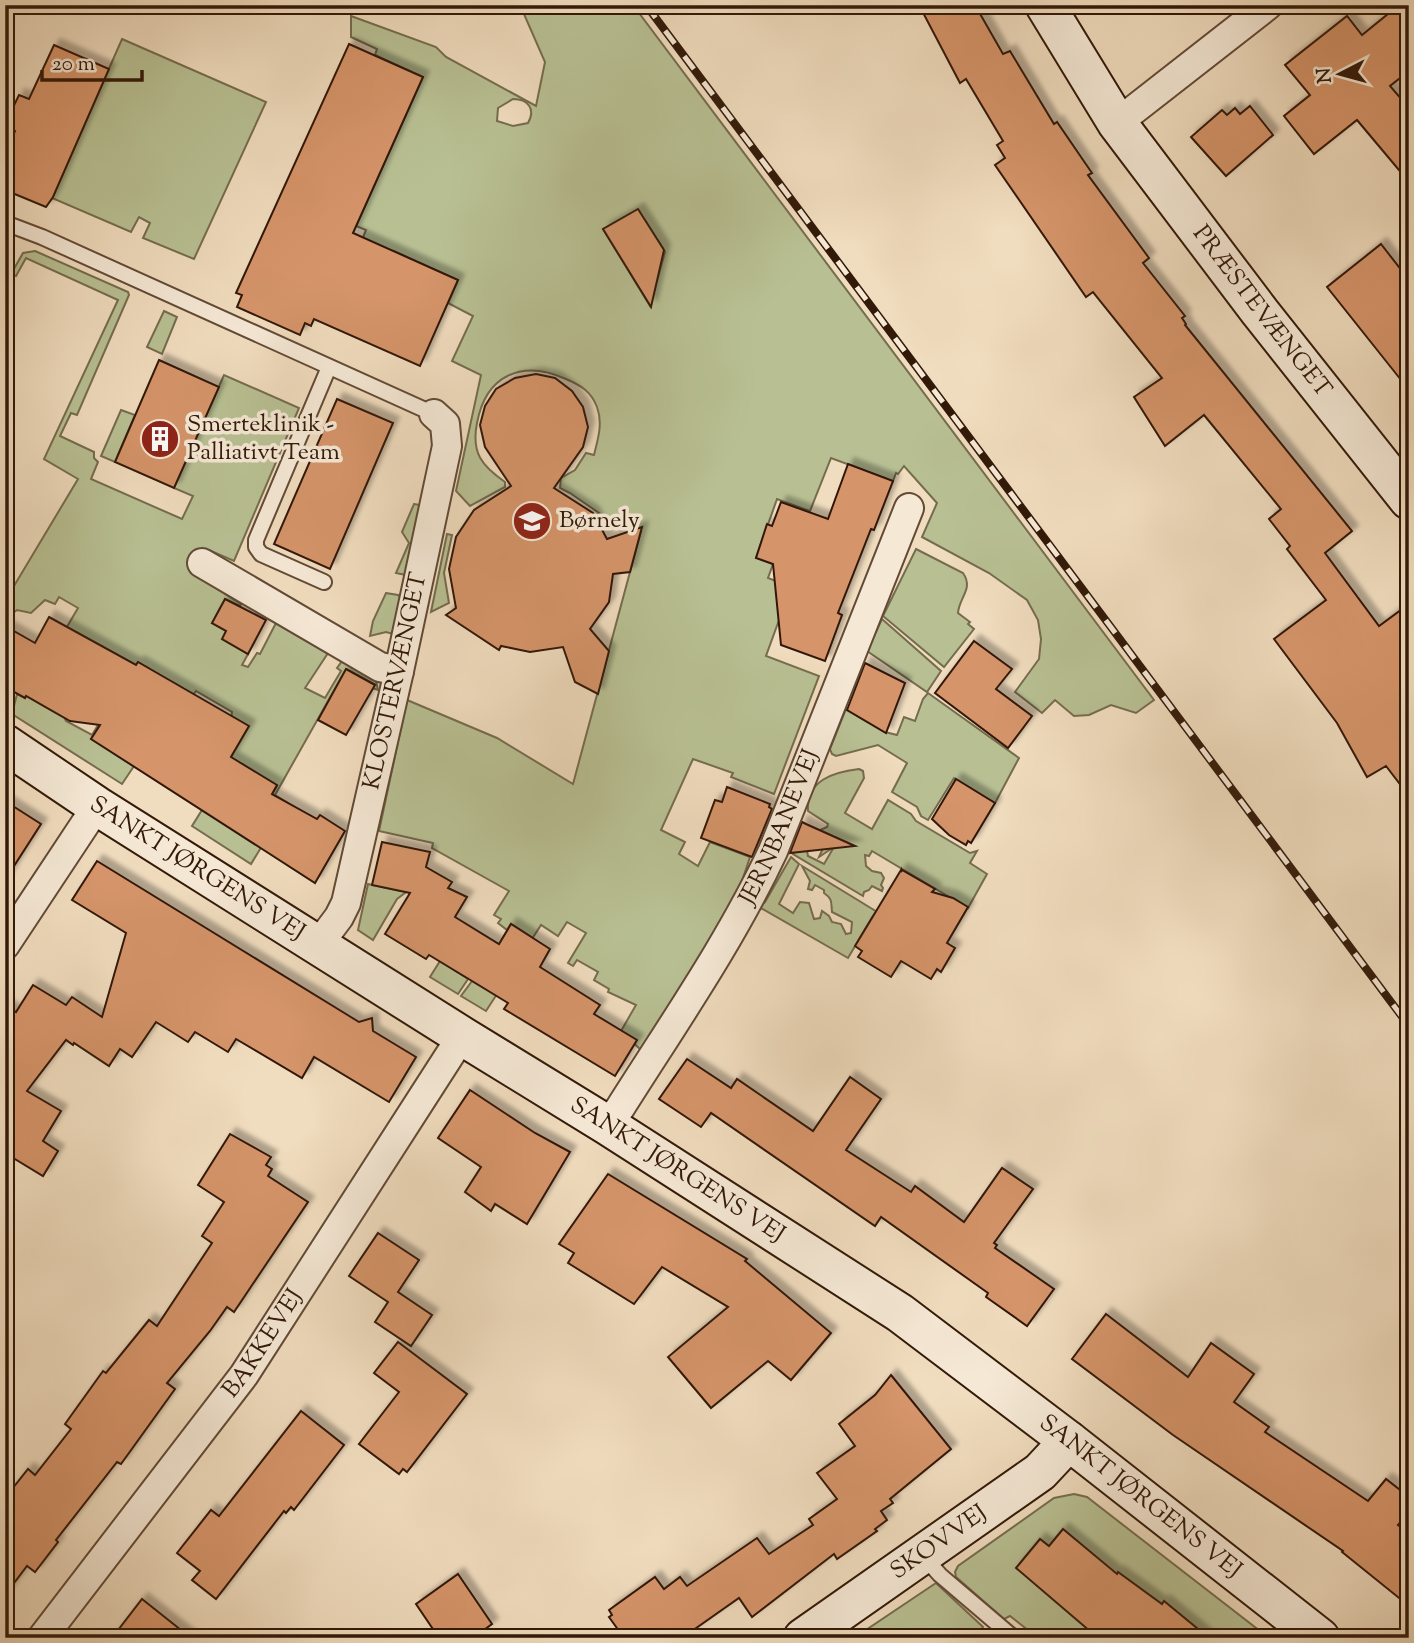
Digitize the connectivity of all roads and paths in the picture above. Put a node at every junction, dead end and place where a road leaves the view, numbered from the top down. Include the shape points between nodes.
1 (1045, 5) edge
2 (1268, 5) edge
3 (1117, 123) junction
4 (5, 223) edge
5 (329, 368) junction
6 (434, 414) joint
7 (1409, 500) edge
8 (909, 508) dead end
9 (202, 563) dead end
10 (324, 582) dead end
11 (399, 671) junction
12 (5, 744) edge
13 (97, 806) junction
14 (5, 945) edge
15 (318, 945) junction
16 (462, 1036) junction
17 (607, 1125) junction
18 (1069, 1441) junction
19 (922, 1556) junction
20 (42, 1638) edge
21 (803, 1638) edge
22 (1014, 1638) edge
23 (1320, 1638) edge

1 - 3 street, PRÆSTEVÆNGET
2 - 3 street
3 - 7 street, PRÆSTEVÆNGET
4 - 5 lane
5 - 6 lane
5 - 10 lane via 256,540 261,554
6 - 11 street, KLOSTERVÆNGET via 445,424 447,446
8 - 17 street, JERNBANEVEJ via 757,885
9 - 11 street via 380,667
11 - 15 street, KLOSTERVÆNGET via 346,902
12 - 13 street, SANKT JØRGENS VEJ
13 - 14 street
13 - 15 street, SANKT JØRGENS VEJ
15 - 16 street, SANKT JØRGENS VEJ
16 - 17 street, SANKT JØRGENS VEJ
16 - 20 street, BAKKEVEJ via 244,1375
17 - 18 street, SANKT JØRGENS VEJ via 900,1313
18 - 19 street, SKOVVEJ via 1040,1472
18 - 23 street, SANKT JØRGENS VEJ
19 - 21 street, SKOVVEJ
19 - 22 lane

